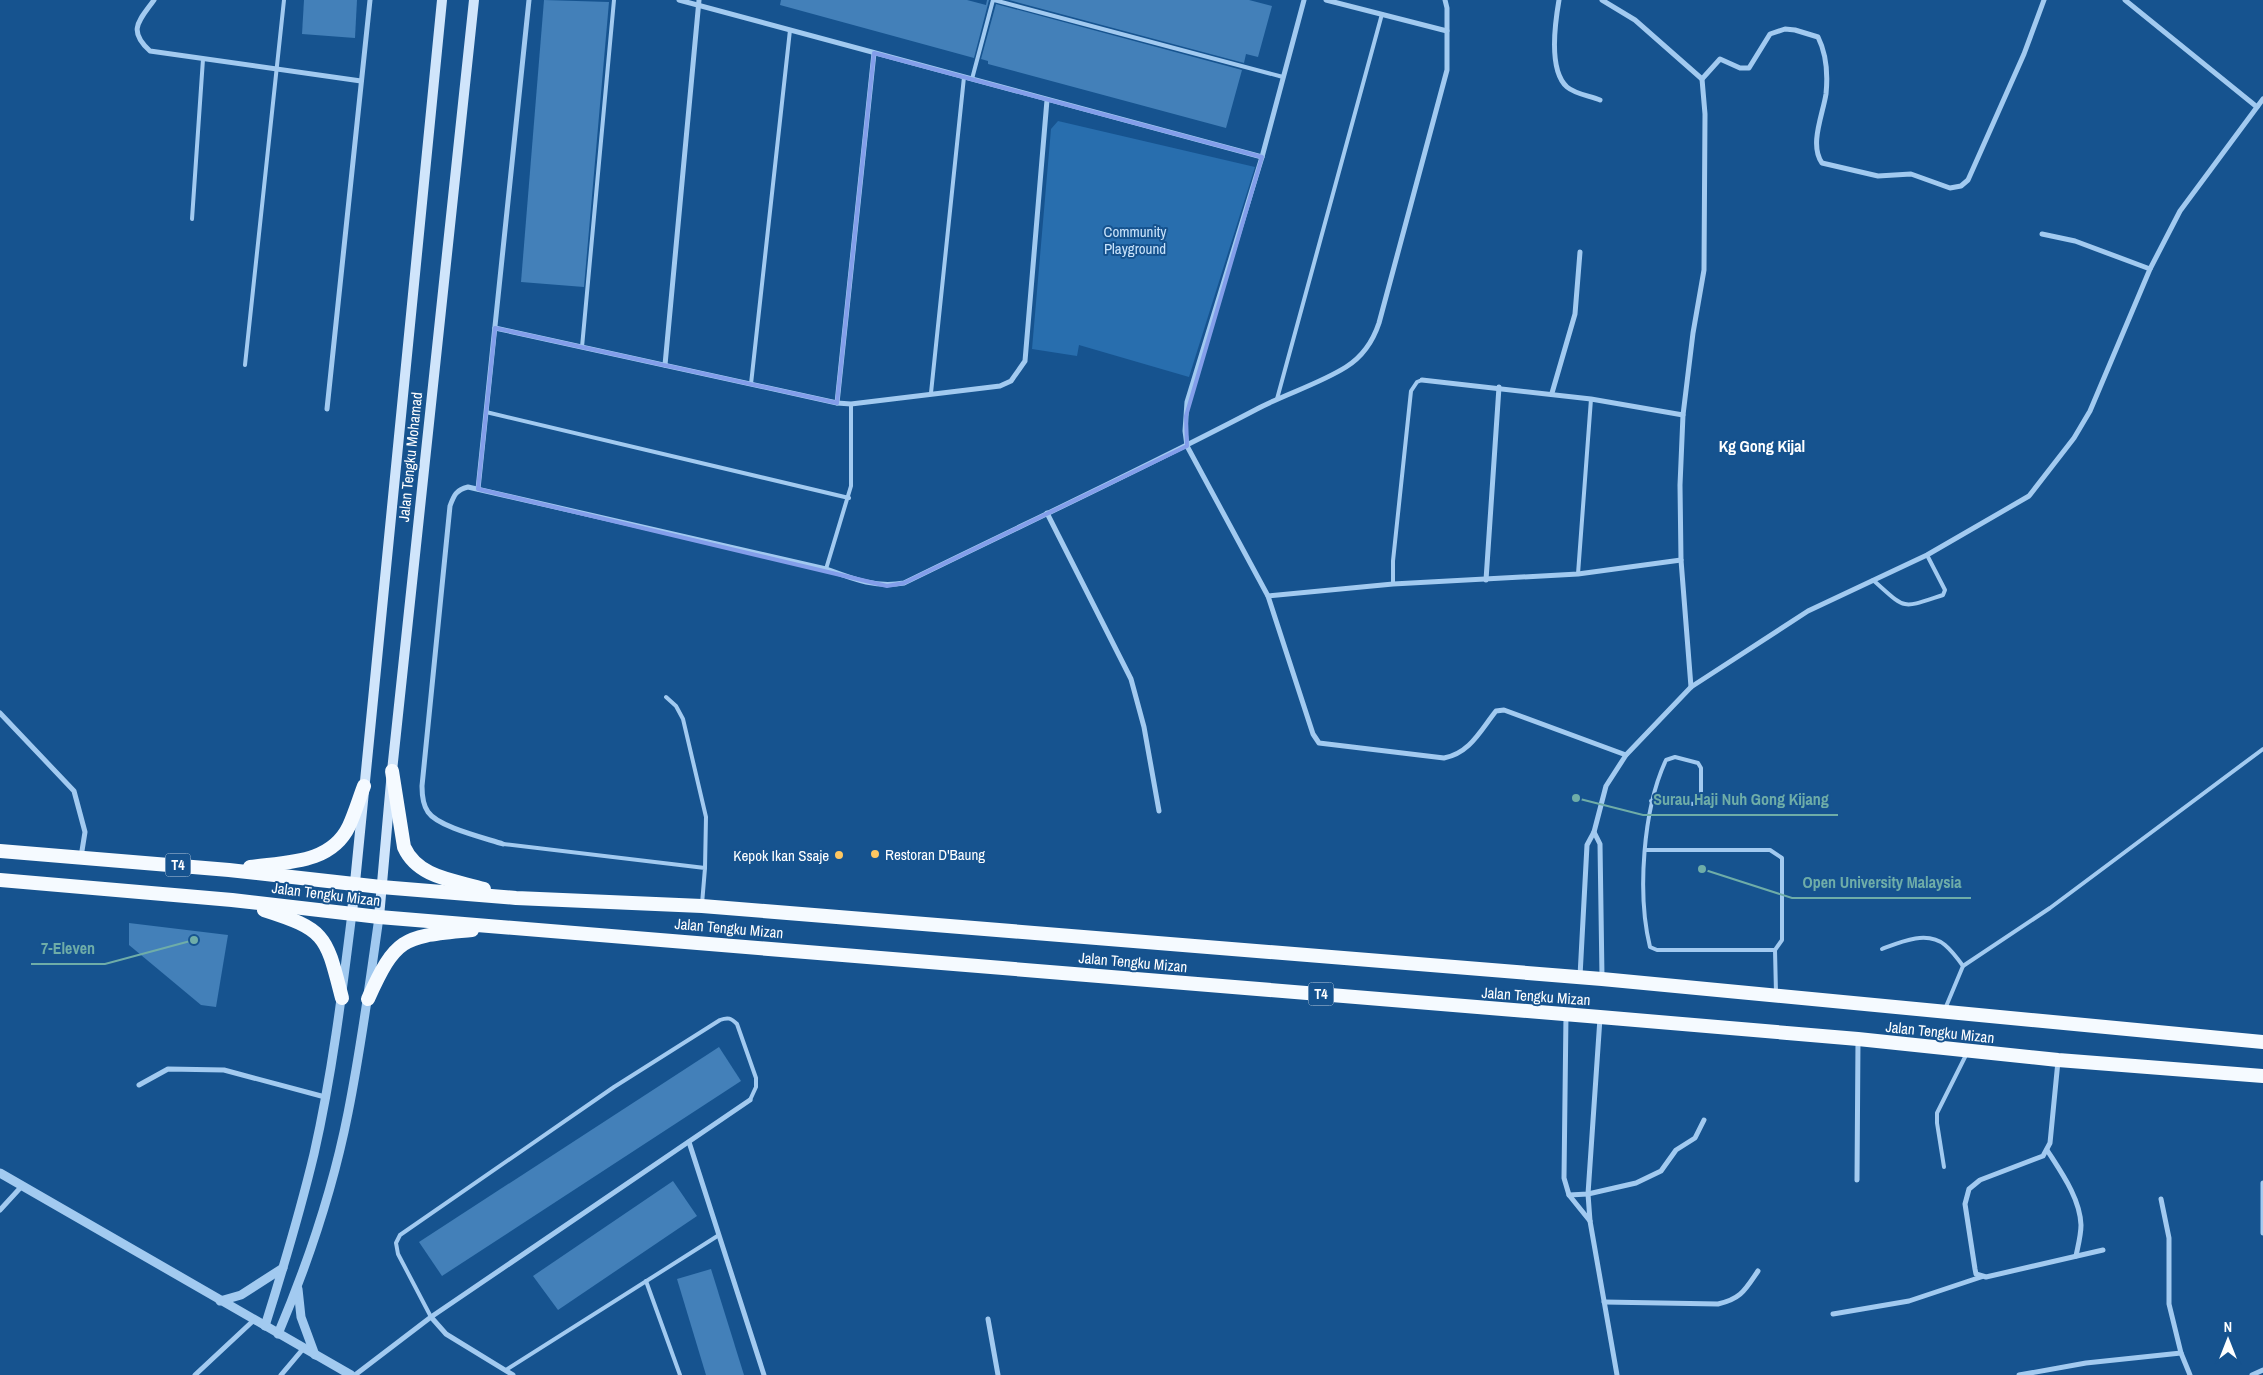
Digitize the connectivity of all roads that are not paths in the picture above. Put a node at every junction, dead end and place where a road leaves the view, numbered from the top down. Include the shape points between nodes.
1 (154, 0) edge
2 (284, 0) edge
3 (370, 0) edge
4 (442, 0) edge
5 (474, 0) edge
6 (483, 0) edge
7 (529, 0) edge
8 (614, 0) edge
9 (679, 0) edge
10 (994, 0) edge
11 (1304, 0) edge
12 (1326, 0) edge
13 (1444, 0) edge
14 (1558, 0) edge
15 (1602, 0) edge
16 (2044, 0) edge
17 (2126, 0) edge
18 (698, 3) edge
19 (473, 12) junction
20 (1382, 14) junction
21 (790, 30) junction
22 (1448, 32) junction
23 (874, 53) junction
24 (203, 59) junction
25 (277, 71) junction
26 (964, 77) junction
27 (1283, 77) junction
28 (972, 79) junction
29 (1702, 79) junction
30 (361, 81) junction
31 (2263, 99) edge
32 (1047, 100) junction
33 (1600, 100) dead end
34 (2257, 107) junction
35 (1262, 157) junction
36 (192, 219) dead end
37 (2042, 234) dead end
38 (1580, 252) dead end
39 (2150, 269) junction
40 (495, 328) junction
41 (582, 347) junction
42 (245, 365) dead end
43 (665, 365) junction
44 (1422, 380) joint
45 (751, 384) junction
46 (1499, 387) junction
47 (931, 393) junction
48 (1552, 394) junction
49 (1277, 399) junction
50 (1591, 399) junction
51 (838, 403) junction
52 (851, 404) junction
53 (327, 410) dead end
54 (486, 412) junction
55 (1683, 415) junction
56 (1186, 446) junction
57 (478, 489) junction
58 (849, 498) junction
59 (1047, 513) junction
60 (1927, 555) junction
61 (1682, 560) junction
62 (826, 570) junction
63 (1578, 574) junction
64 (1486, 580) junction
65 (1873, 580) junction
66 (1392, 584) junction
67 (1268, 596) junction
68 (1691, 687) junction
69 (666, 697) dead end
70 (0, 713) edge
71 (2263, 749) edge
72 (1626, 756) junction
73 (392, 771) junction
74 (364, 786) junction
75 (1651, 801) junction
76 (1159, 811) dead end
77 (1594, 832) junction
78 (503, 844) joint
79 (1646, 850) junction
80 (0, 851) edge
81 (81, 857) junction
82 (705, 868) junction
83 (230, 870) junction
84 (0, 880) edge
85 (355, 884) junction
86 (382, 887) junction
87 (516, 898) junction
88 (232, 900) junction
89 (702, 906) junction
90 (352, 913) junction
91 (379, 917) junction
92 (513, 926) junction
93 (1882, 949) dead end
94 (1775, 950) junction
95 (1963, 966) junction
96 (1580, 977) junction
97 (1602, 979) junction
98 (1777, 995) junction
99 (342, 998) junction
100 (368, 999) junction
101 (1944, 1011) junction
102 (1566, 1015) junction
103 (1600, 1017) junction
104 (1858, 1039) junction
105 (2263, 1042) edge
106 (1968, 1051) junction
107 (2058, 1060) junction
108 (2263, 1076) edge
109 (139, 1085) dead end
110 (325, 1097) junction
111 (750, 1100) joint
112 (1704, 1120) dead end
113 (689, 1142) junction
114 (2047, 1150) junction
115 (1944, 1167) dead end
116 (0, 1173) edge
117 (1857, 1180) dead end
118 (2263, 1183) edge
119 (22, 1186) junction
120 (1588, 1194) junction
121 (1569, 1195) junction
122 (2161, 1199) dead end
123 (0, 1210) edge
124 (1590, 1221) junction
125 (2263, 1233) edge
126 (719, 1235) junction
127 (2103, 1250) dead end
128 (2076, 1256) junction
129 (283, 1268) junction
130 (1758, 1271) dead end
131 (1981, 1276) junction
132 (646, 1281) junction
133 (298, 1286) junction
134 (220, 1301) junction
135 (1604, 1302) junction
136 (1833, 1314) dead end
137 (431, 1317) junction
138 (988, 1318) dead end
139 (254, 1320) junction
140 (265, 1326) junction
141 (278, 1334) junction
142 (303, 1349) junction
143 (2181, 1354) junction
144 (315, 1355) junction
145 (506, 1370) junction
146 (2263, 1370) edge
147 (195, 1375) edge
148 (281, 1375) edge
149 (351, 1375) edge
150 (355, 1375) edge
151 (513, 1375) edge
152 (680, 1375) edge
153 (764, 1375) edge
154 (998, 1375) edge
155 (1618, 1375) edge
156 (2019, 1375) edge
157 (2190, 1375) edge
158 (2252, 1375) edge

1 - 24 street via 138,23 136,34 140,42 150,51
2 - 25 lane
3 - 30 street
4 - 74 main road, Jalan Tengku Mohamad
5 - 19 main road, Jalan Tengku Mohamad
6 - 19 main road
7 - 40 street
8 - 41 lane
9 - 18 street
10 - 27 lane
10 - 28 lane
11 - 27 street
12 - 20 street
13 - 22 street
14 - 33 street via 1554,42 1559,73 1568,88
15 - 29 street via 1634,20
16 - 29 street via 2024,54 1968,180 1961,186 1950,188 1911,174 1878,176 1822,163 1816,150 1827,74 1825,53 1818,37 1795,30 1770,34 1749,68 1740,68 1720,59
17 - 34 street
18 - 21 street
18 - 43 street
19 - 73 main road, Jalan Tengku Mohamad
20 - 22 street
20 - 49 lane
21 - 23 street
21 - 45 lane
22 - 49 street via 1447,70 1374,336 1345,368
23 - 26 street
23 - 51 street
24 - 25 street
24 - 36 lane
25 - 30 street
25 - 42 lane
26 - 28 street
26 - 47 lane
27 - 35 street
28 - 32 street
29 - 55 street via 1705,114 1704,270
30 - 53 street
31 - 34 street
32 - 35 street
32 - 47 street via 1024,361 1011,381 1000,386
34 - 39 street via 2180,211
35 - 56 street via 1187,402
37 - 39 street via 2076,240
38 - 48 street via 1575,314
39 - 60 street via 2090,411 2056,463 2030,496
40 - 41 street
40 - 54 street
41 - 43 street
43 - 45 street
44 - 46 street
44 - 66 lane via 1411,391
45 - 51 street
46 - 48 street
46 - 64 street
47 - 52 street
48 - 50 street
49 - 56 street
50 - 55 street
50 - 63 lane
51 - 52 street
52 - 58 lane
54 - 57 street
54 - 58 lane
55 - 61 street via 1680,485
56 - 59 street
56 - 67 street
57 - 62 street
57 - 78 street via 460,489 450,506 422,786 428,812 436,820
58 - 62 lane
59 - 62 street via 904,583 869,585
59 - 76 street via 1131,680 1144,727
60 - 65 street
60 - 65 lane via 1945,590 1943,596 1910,606 1900,604
61 - 63 street
61 - 68 street
63 - 64 street
64 - 66 street
65 - 68 street via 1808,611
66 - 67 street
67 - 72 street via 1313,734 1319,743 1444,758 1464,751 1496,711 1504,710
68 - 72 street
69 - 82 lane via 683,719 706,817
70 - 81 street via 74,791 85,832
71 - 95 lane via 2050,908
72 - 77 street via 1606,786
73 - 86 main road, Jalan Tengku Mohamad
73 - 87 highway via 404,847 415,864 426,873
74 - 83 highway via 349,827 330,849 309,859
74 - 85 main road, Jalan Tengku Mohamad
75 - 75 lane via 1666,760 1675,757 1698,762 1701,768 1701,800 1695,804
75 - 79 lane
77 - 96 street via 1587,845 1585,863
77 - 97 street via 1600,844
78 - 82 lane
79 - 94 lane via 1645,925 1650,947 1657,950
79 - 94 lane via 1770,850 1782,858 1782,940
80 - 81 highway, Jalan Tengku Mizan / T4
81 - 83 highway, Jalan Tengku Mizan / T4
82 - 89 lane
83 - 85 highway, Jalan Tengku Mizan / T4
84 - 88 highway, Jalan Tengku Mizan / T4
85 - 86 highway, Jalan Tengku Mizan / T4
85 - 90 main road, Jalan Tengku Mohamad
86 - 87 highway, Jalan Tengku Mizan / T4
86 - 91 main road, Jalan Tengku Mohamad
87 - 89 highway, Jalan Tengku Mizan / T4
88 - 90 highway, Jalan Tengku Mizan / T4
88 - 99 highway via 294,919 320,935 330,951
89 - 96 highway, Jalan Tengku Mizan / T4
90 - 91 highway, Jalan Tengku Mizan / T4
90 - 99 street
91 - 92 highway, Jalan Tengku Mizan / T4
91 - 100 street
92 - 100 highway via 418,936 392,953 382,966
92 - 102 highway, Jalan Tengku Mizan / T4
93 - 95 lane via 1910,938 1928,939 1944,944
94 - 98 lane
95 - 101 lane
96 - 97 highway, Jalan Tengku Mizan / T4
97 - 98 highway, Jalan Tengku Mizan / T4
98 - 101 highway, Jalan Tengku Mizan / T4
99 - 110 street
100 - 133 street via 334,1173
101 - 105 highway, Jalan Tengku Mizan / T4
102 - 103 highway, Jalan Tengku Mizan / T4
102 - 121 street via 1564,1178
103 - 104 highway, Jalan Tengku Mizan / T4
103 - 120 street
104 - 106 highway, Jalan Tengku Mizan / T4
104 - 117 street
106 - 107 highway, Jalan Tengku Mizan / T4
106 - 115 lane via 1937,1113
107 - 108 highway, Jalan Tengku Mizan / T4
107 - 114 street
109 - 110 street via 168,1069 224,1070
110 - 129 street
111 - 113 street
111 - 137 lane via 756,1078 737,1024 727,1017 614,1087 400,1236 396,1242 398,1254
112 - 120 street via 1695,1138 1676,1150 1660,1171 1636,1182
113 - 126 street
113 - 137 street
114 - 128 street via 2076,1203 2081,1225
114 - 131 street via 2043,1156 1980,1180 1966,1194 1974,1269
116 - 119 street
118 - 125 street
119 - 123 street
119 - 134 street
120 - 121 street
120 - 124 street
121 - 124 street
122 - 143 street via 2169,1238 2169,1304
124 - 135 street
126 - 132 lane
126 - 153 street
127 - 128 street
128 - 131 street
129 - 134 street via 241,1295
129 - 140 street
130 - 135 street via 1744,1292 1733,1301 1718,1304
131 - 136 street via 1909,1300
132 - 145 lane
132 - 152 lane
133 - 141 street
133 - 144 street via 301,1317
134 - 139 street
135 - 155 street
137 - 145 street via 446,1334
137 - 150 street
138 - 154 street
139 - 140 street
139 - 147 street
140 - 141 street
141 - 142 street
142 - 144 street
142 - 148 street
143 - 156 street via 2086,1363
143 - 157 street
144 - 149 street
145 - 151 street
146 - 158 street

